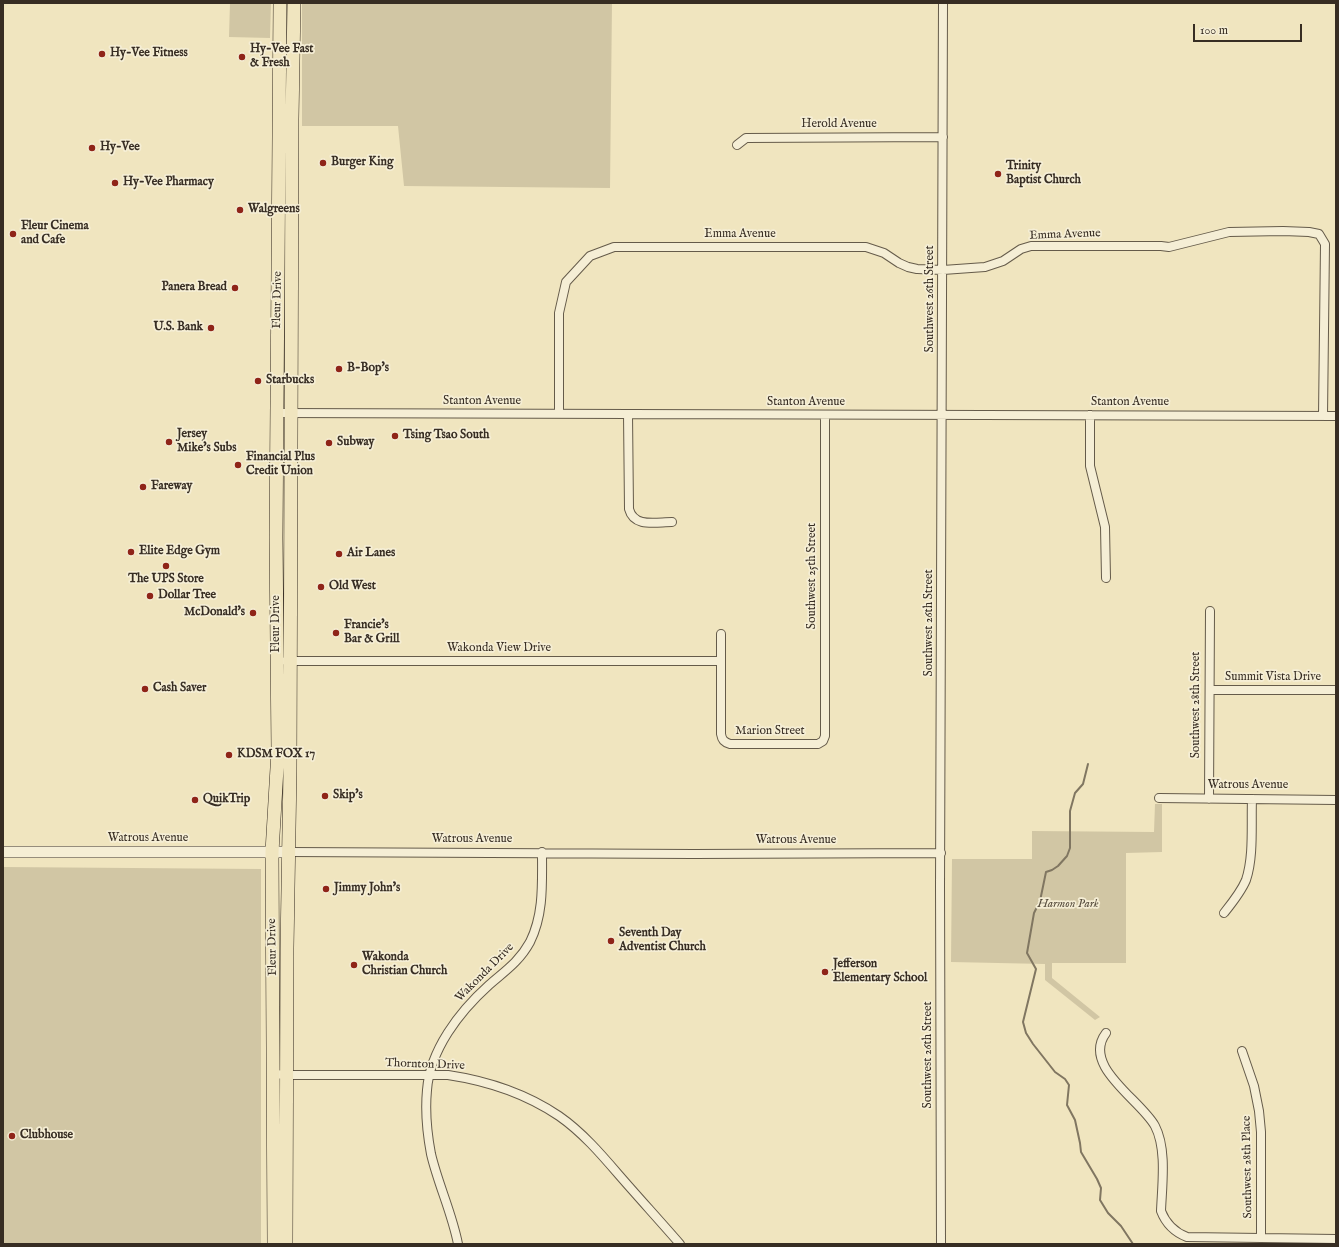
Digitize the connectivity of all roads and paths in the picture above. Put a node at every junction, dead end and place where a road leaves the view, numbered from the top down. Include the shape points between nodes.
1 (280, 3) edge
2 (294, 3) edge
3 (943, 3) edge
4 (943, 137) junction
5 (737, 145) dead end
6 (943, 270) junction
7 (276, 413) junction
8 (292, 413) junction
9 (559, 414) junction
10 (628, 414) junction
11 (825, 415) junction
12 (942, 415) junction
13 (1090, 415) junction
14 (1323, 416) junction
15 (1336, 416) edge
16 (672, 522) dead end
17 (1106, 578) dead end
18 (1210, 611) dead end
19 (721, 634) dead end
20 (277, 661) junction
21 (291, 661) junction
22 (721, 661) junction
23 (1210, 690) junction
24 (1336, 690) edge
25 (825, 736) joint
26 (1159, 798) dead end
27 (1209, 799) junction
28 (1252, 799) junction
29 (1336, 800) edge
30 (3, 852) edge
31 (272, 852) junction
32 (289, 852) junction
33 (542, 852) junction
34 (941, 853) junction
35 (1224, 913) dead end
36 (1106, 1033) dead end
37 (1242, 1051) dead end
38 (280, 1075) junction
39 (430, 1075) junction
40 (1261, 1238) junction
41 (1336, 1239) edge
42 (274, 1244) edge
43 (286, 1244) edge
44 (458, 1244) edge
45 (680, 1244) edge
46 (941, 1244) edge

1 - 7 main road, Fleur Drive
2 - 8 main road, Fleur Drive
3 - 4 street, Southwest 26th Street
4 - 5 street, Herold Avenue via 746,138
4 - 6 street, Southwest 26th Street
6 - 9 street, Emma Avenue via 908,267 884,253 866,247 614,247 590,256 566,282 559,313
6 - 12 street, Southwest 26th Street
6 - 14 street, Emma Avenue via 985,268 1003,261 1021,249 1035,246 1169,247 1229,232 1303,231 1319,234 1324,244
7 - 8 street, Stanton Avenue
7 - 20 main road, Fleur Drive
8 - 9 street, Stanton Avenue
8 - 21 main road, Fleur Drive
9 - 10 street, Stanton Avenue
10 - 11 street, Stanton Avenue
10 - 16 street via 630,514 641,522
11 - 12 street, Stanton Avenue
11 - 25 street, Southwest 25th Street
12 - 13 street, Stanton Avenue
12 - 34 street, Southwest 26th Street
13 - 14 street, Stanton Avenue
13 - 17 street via 1090,466 1105,527
14 - 15 street, Stanton Avenue
18 - 23 street, Southwest 28th Street
19 - 22 street
20 - 21 street, Wakonda View Drive
20 - 31 main road, Fleur Drive via 278,751
21 - 22 street, Wakonda View Drive
21 - 32 main road, Fleur Drive
22 - 25 street, Marion Street via 721,734 726,743 818,744
23 - 24 street, Summit Vista Drive
23 - 27 street, Southwest 28th Street
26 - 27 street, Watrous Avenue
27 - 28 street, Watrous Avenue
28 - 29 street, Watrous Avenue
28 - 35 street via 1249,865 1238,895
30 - 31 street, Watrous Avenue
31 - 32 street, Watrous Avenue
31 - 38 main road, Fleur Drive
32 - 33 street, Watrous Avenue
32 - 38 main road, Fleur Drive
33 - 34 street, Watrous Avenue
33 - 39 street, Wakonda Drive via 541,908 525,950 511,968 485,989 462,1013 441,1046
34 - 46 street, Southwest 26th Street
36 - 40 street via 1100,1046 1104,1067 1147,1114 1160,1139 1161,1211 1164,1219 1171,1228 1187,1237
37 - 40 street, Southwest 28th Place via 1254,1086 1259,1111
38 - 39 street, Thornton Drive
38 - 42 main road, Fleur Drive
38 - 43 main road, Fleur Drive
39 - 44 street, Wakonda Drive via 427,1096 428,1132
39 - 45 street, Thornton Drive via 448,1075 495,1085 518,1093 559,1116 595,1148
40 - 41 street

